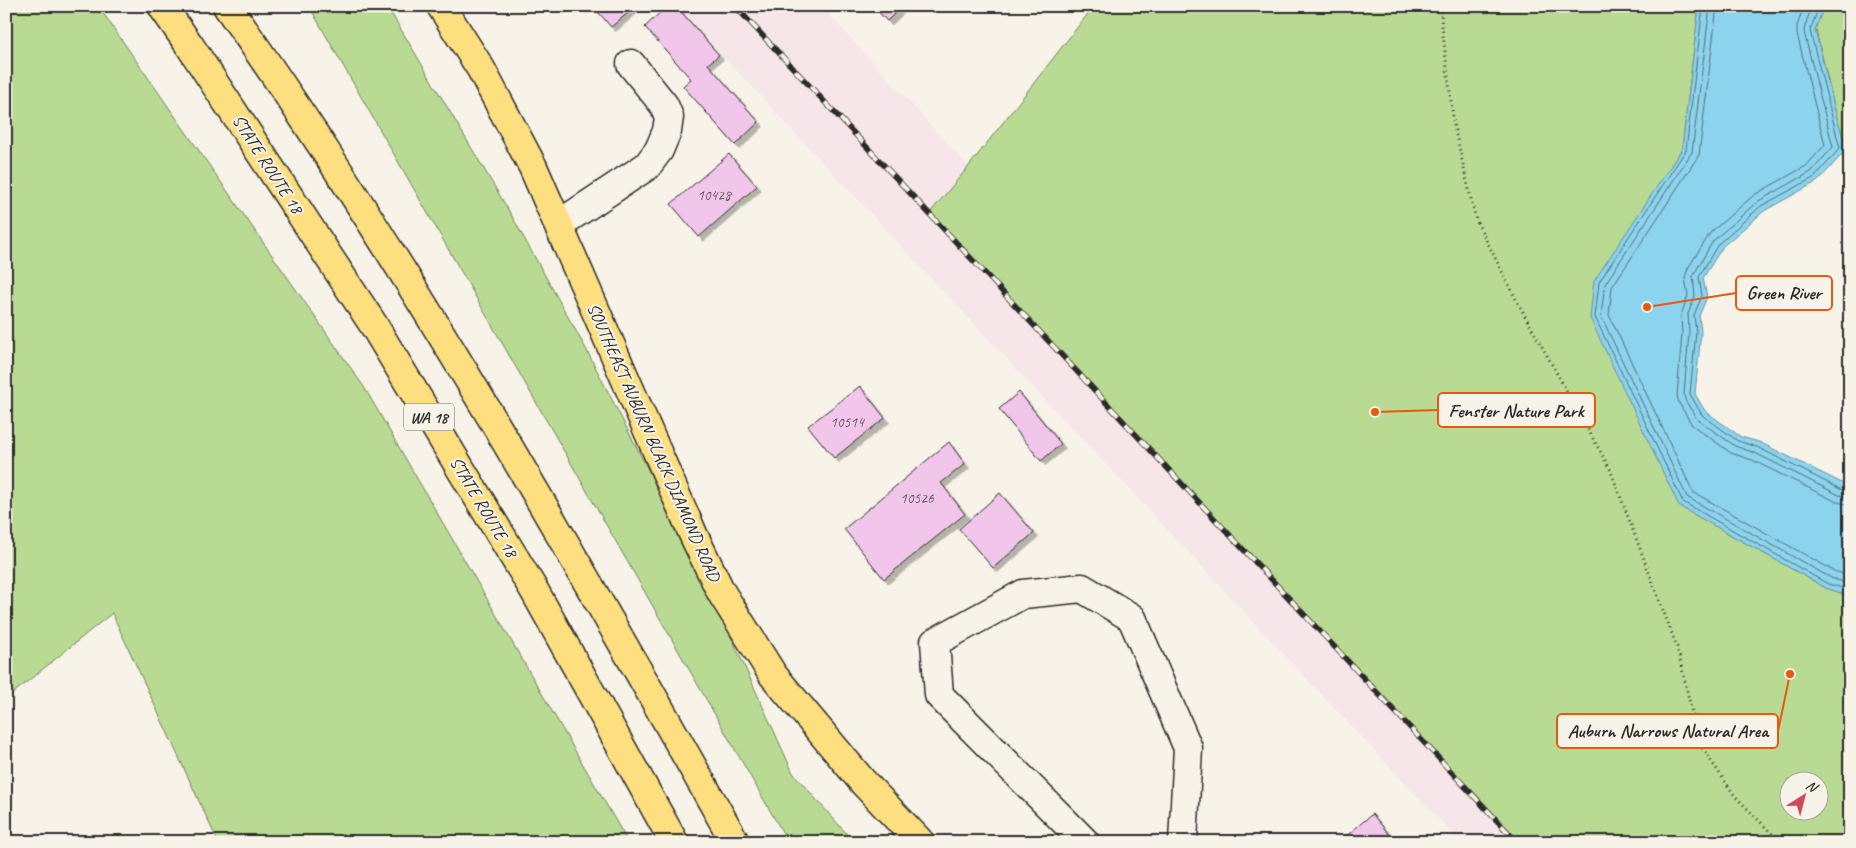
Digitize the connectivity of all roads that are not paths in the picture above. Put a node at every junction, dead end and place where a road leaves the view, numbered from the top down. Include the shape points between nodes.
1 (162, 6) edge
2 (227, 6) edge
3 (441, 6) edge
4 (631, 64) dead end
5 (558, 225) junction
6 (674, 842) edge
7 (735, 842) edge
8 (920, 842) edge
9 (1085, 842) edge
10 (1183, 842) edge

1 - 6 main road, STATE ROUTE 18 / WA 18 via 373,324 534,590
2 - 7 main road, WA 18 via 346,183 437,328 611,623
3 - 5 main road, SOUTHEAST AUBURN BLACK DIAMOND ROAD via 486,77 533,167
4 - 5 lane via 670,116 662,144 646,166
5 - 8 main road, SOUTHEAST AUBURN BLACK DIAMOND ROAD via 721,592 773,675 863,782
9 - 10 lane via 939,695 935,642 1023,594 1082,588 1132,618 1188,748

